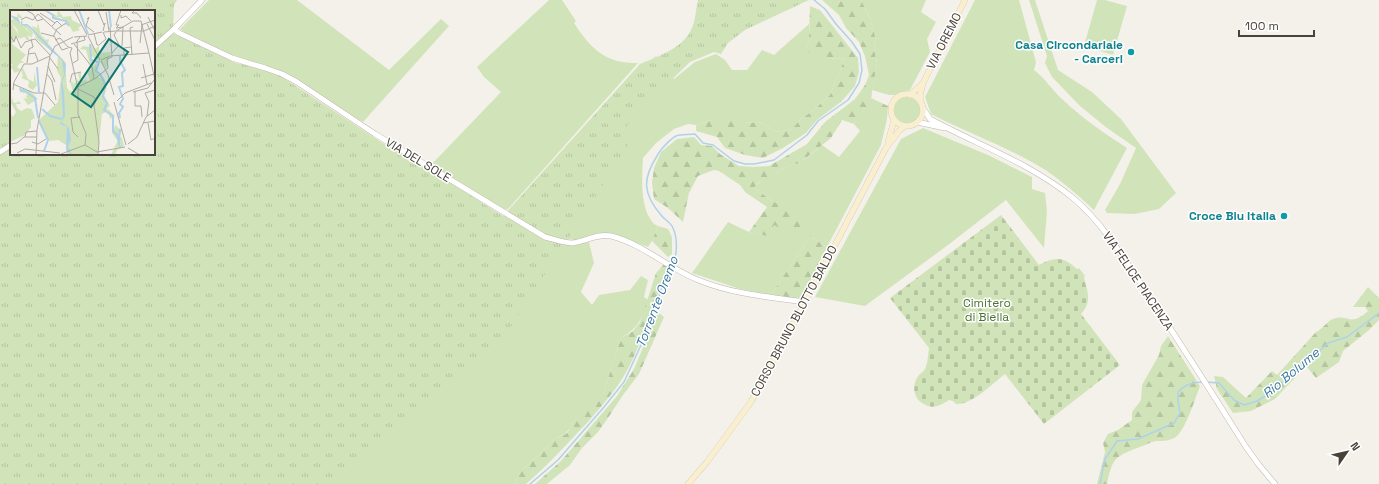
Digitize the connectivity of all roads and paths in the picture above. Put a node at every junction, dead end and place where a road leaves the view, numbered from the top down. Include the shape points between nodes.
1 (202, 0) edge
2 (965, 0) edge
3 (174, 29) junction
4 (155, 46) edge
5 (923, 82) junction
6 (910, 95) junction
7 (921, 105) junction
8 (894, 120) junction
9 (917, 122) junction
10 (906, 126) junction
11 (952, 130) junction
12 (10, 146) edge
13 (886, 148) junction
14 (0, 152) edge
15 (805, 302) junction
16 (688, 484) edge
17 (1275, 484) edge

1 - 3 street
2 - 5 main road, VIA OREMO
3 - 4 street
3 - 15 street, VIA DEL SOLE via 219,53 282,74 297,82 375,134 545,237 572,243 609,236 643,249 696,279 728,290
5 - 6 main road, VIA OREMO
5 - 7 main road, VIA OREMO
6 - 7 main road via 918,99
6 - 8 main road via 900,96 894,102 891,111
7 - 9 main road via 922,116
7 - 11 street, VIA FELICE PIACENZA via 930,118
8 - 10 main road
8 - 13 main road, CORSO BRUNO BLOTTO BALDO
9 - 10 main road
9 - 11 street, VIA FELICE PIACENZA
10 - 13 main road, CORSO BRUNO BLOTTO BALDO
11 - 17 street, VIA FELICE PIACENZA via 1028,167 1074,199 1099,223 1246,447
12 - 14 street
13 - 15 main road, CORSO BRUNO BLOTTO BALDO
15 - 16 main road, CORSO BRUNO BLOTTO BALDO via 751,402

